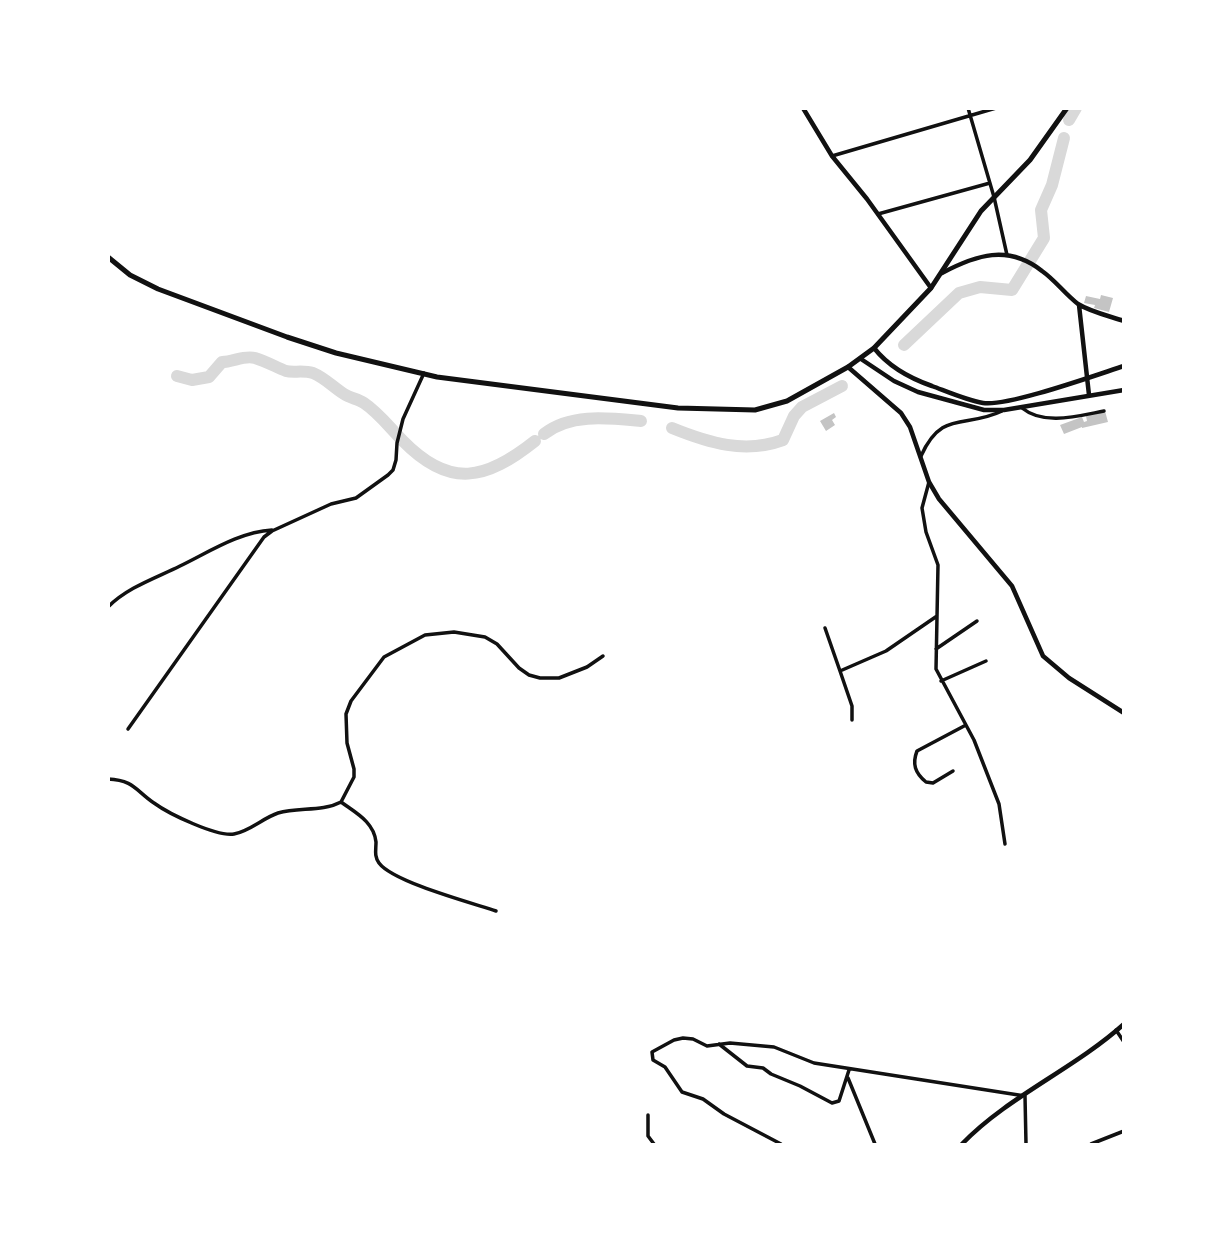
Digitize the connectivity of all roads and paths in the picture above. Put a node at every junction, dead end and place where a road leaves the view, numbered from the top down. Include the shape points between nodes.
1 (803, 108) edge
2 (968, 108) edge
3 (996, 108) edge
4 (1067, 108) edge
5 (970, 117) junction
6 (832, 156) junction
7 (990, 183) junction
8 (994, 197) junction
9 (878, 214) junction
10 (1007, 256) junction
11 (108, 257) edge
12 (939, 274) junction
13 (931, 288) junction
14 (1079, 305) junction
15 (1124, 321) edge
16 (874, 348) junction
17 (861, 359) junction
18 (1124, 366) edge
19 (848, 367) junction
20 (424, 373) junction
21 (1086, 378) junction
22 (1124, 390) edge
23 (1088, 395) junction
24 (1020, 406) junction
25 (1004, 410) junction
26 (1104, 411) dead end
27 (921, 456) junction
28 (929, 482) junction
29 (277, 530) junction
30 (108, 607) edge
31 (937, 616) junction
32 (977, 621) dead end
33 (825, 628) dead end
34 (936, 649) junction
35 (603, 656) dead end
36 (986, 661) dead end
37 (840, 671) junction
38 (941, 681) junction
39 (1124, 713) edge
40 (852, 720) dead end
41 (966, 724) junction
42 (128, 729) dead end
43 (953, 771) dead end
44 (108, 779) edge
45 (341, 802) junction
46 (1005, 844) dead end
47 (496, 911) dead end
48 (1124, 1024) edge
49 (1116, 1030) junction
50 (1124, 1042) edge
51 (719, 1044) junction
52 (849, 1069) junction
53 (848, 1078) junction
54 (1024, 1096) junction
55 (648, 1115) dead end
56 (1124, 1131) edge
57 (654, 1144) edge
58 (781, 1144) edge
59 (875, 1144) edge
60 (962, 1144) edge
61 (1026, 1144) edge
62 (1091, 1144) edge

1 - 6 street
2 - 5 street
3 - 5 street
4 - 8 main road via 1030,160
5 - 6 street
5 - 7 street
6 - 9 street
7 - 8 street
7 - 9 street
8 - 10 street
8 - 12 main road
9 - 13 street
10 - 12 street via 980,255
10 - 14 street via 1045,272
11 - 20 main road via 158,289 265,330 336,353
12 - 13 main road
13 - 16 main road
14 - 15 street
14 - 21 street
16 - 17 main road
16 - 21 street via 908,377 984,403
17 - 19 main road
17 - 25 street via 918,392 984,410
18 - 21 street
19 - 20 main road via 787,401 734,411 678,408
19 - 27 street via 901,413
20 - 29 street via 403,419 393,470 383,481 356,498 331,504
21 - 23 street
22 - 23 street
23 - 24 street
24 - 25 street
24 - 26 street via 1028,413 1067,419
25 - 27 street via 988,418 945,425 930,437
27 - 28 street
28 - 31 street via 922,508 938,565
28 - 39 street via 1012,586 1043,656
29 - 30 street via 242,536 135,588
29 - 42 street via 258,545
31 - 34 street
31 - 37 street via 886,651
32 - 34 street
33 - 37 street
34 - 38 street
35 - 45 street via 559,678 540,678 519,668 485,637 453,632 425,635 384,657 346,714 346,743 354,769
36 - 38 street
37 - 40 street
38 - 41 street
41 - 43 street via 917,751 913,761 926,782 933,783
41 - 46 street via 999,804
44 - 45 street via 125,780 156,804 226,835 278,813
45 - 47 street via 371,826 375,856 383,867 401,878
48 - 49 street
49 - 50 street
49 - 54 street
51 - 52 street via 774,1047 805,1060
51 - 53 street via 747,1066 763,1068 832,1103 839,1101
51 - 58 street via 674,1040 652,1052 653,1060 669,1072 682,1092 703,1099
52 - 53 street
52 - 54 street
53 - 59 street
54 - 60 street
54 - 61 street
55 - 57 street
56 - 62 street

